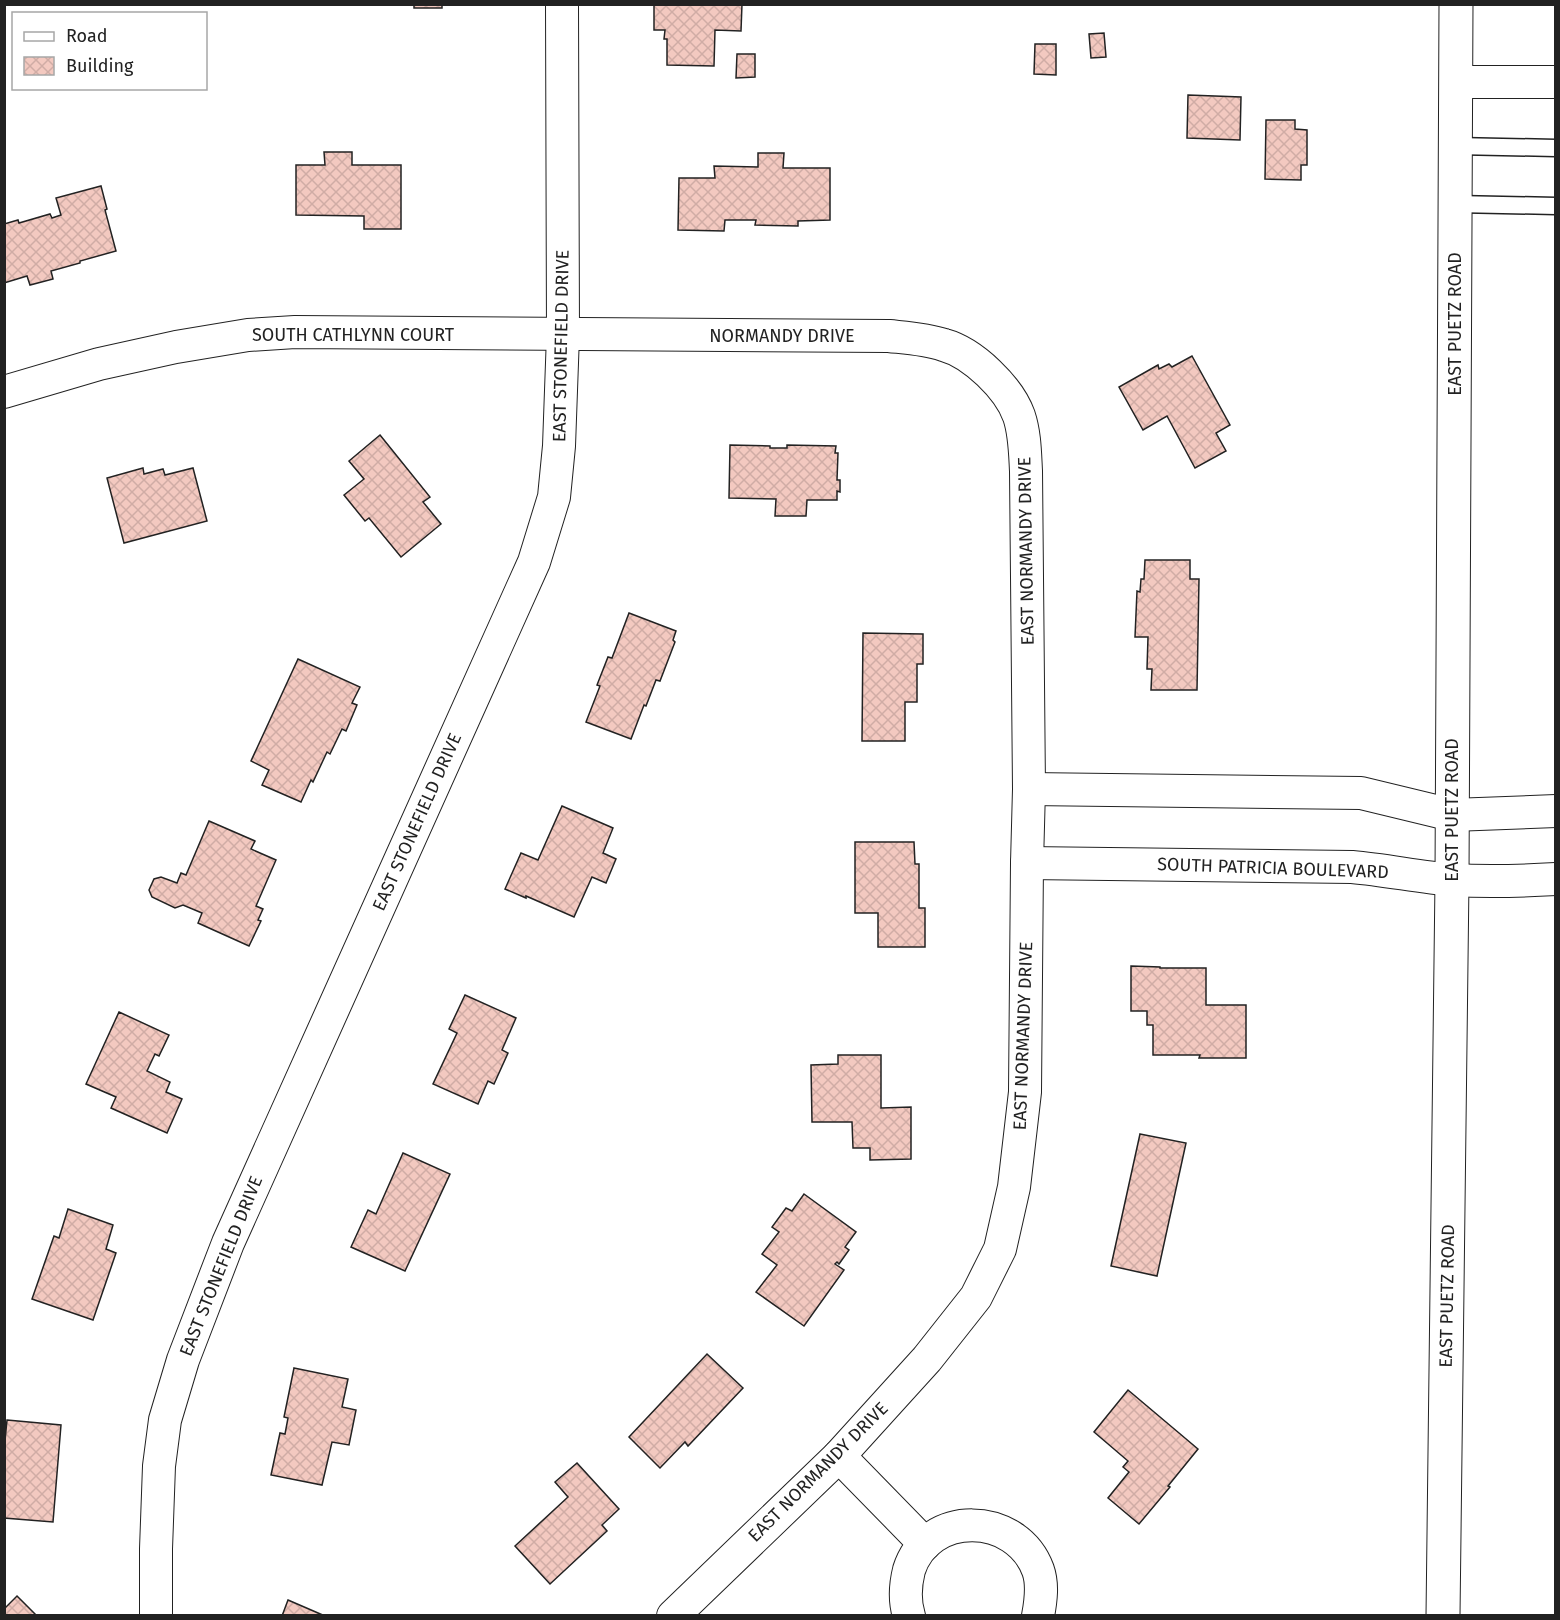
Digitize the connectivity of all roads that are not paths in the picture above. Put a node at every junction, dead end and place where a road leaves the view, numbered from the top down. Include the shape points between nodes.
1 (562, 4) edge
2 (1456, 4) edge
3 (1456, 82) junction
4 (1556, 82) edge
5 (1455, 146) junction
6 (1556, 148) edge
7 (1455, 204) junction
8 (1556, 206) edge
9 (563, 335) junction
10 (990, 375) joint
11 (4, 392) edge
12 (1029, 789) junction
13 (1556, 811) edge
14 (1452, 815) junction
15 (1026, 863) junction
16 (1556, 879) edge
17 (1452, 880) junction
18 (839, 1456) junction
19 (925, 1544) junction
20 (156, 1616) edge
21 (673, 1616) edge
22 (909, 1616) edge
23 (1038, 1616) edge
24 (1443, 1616) edge

1 - 9 street, EAST STONEFIELD DRIVE
2 - 3 street, EAST PUETZ ROAD
3 - 4 street
3 - 5 street, EAST PUETZ ROAD
5 - 6 lane
5 - 7 street, EAST PUETZ ROAD
7 - 8 lane
7 - 14 street, EAST PUETZ ROAD
9 - 10 street, NORMANDY DRIVE via 923,339 965,354
9 - 11 street, SOUTH CATHLYNN COURT via 248,334 99,364
9 - 20 street, EAST STONEFIELD DRIVE via 555,497 534,562 228,1243 183,1360 165,1420 159,1466
10 - 12 street, EAST NORMANDY DRIVE via 1011,399 1024,443
12 - 14 street via 1361,793
12 - 15 street, EAST NORMANDY DRIVE
13 - 14 street
14 - 17 street, EAST PUETZ ROAD
15 - 17 street, SOUTH PATRICIA BOULEVARD via 1352,867
15 - 18 street, EAST NORMANDY DRIVE via 1025,1092 1014,1187 1000,1249 976,1297 927,1359
16 - 17 street, SOUTH PATRICIA BOULEVARD
17 - 24 street, EAST PUETZ ROAD
18 - 19 street
18 - 21 street, EAST NORMANDY DRIVE
19 - 22 street via 912,1562 905,1583
19 - 23 street via 944,1531 966,1525 988,1526 1010,1535 1027,1550 1038,1570 1042,1592

